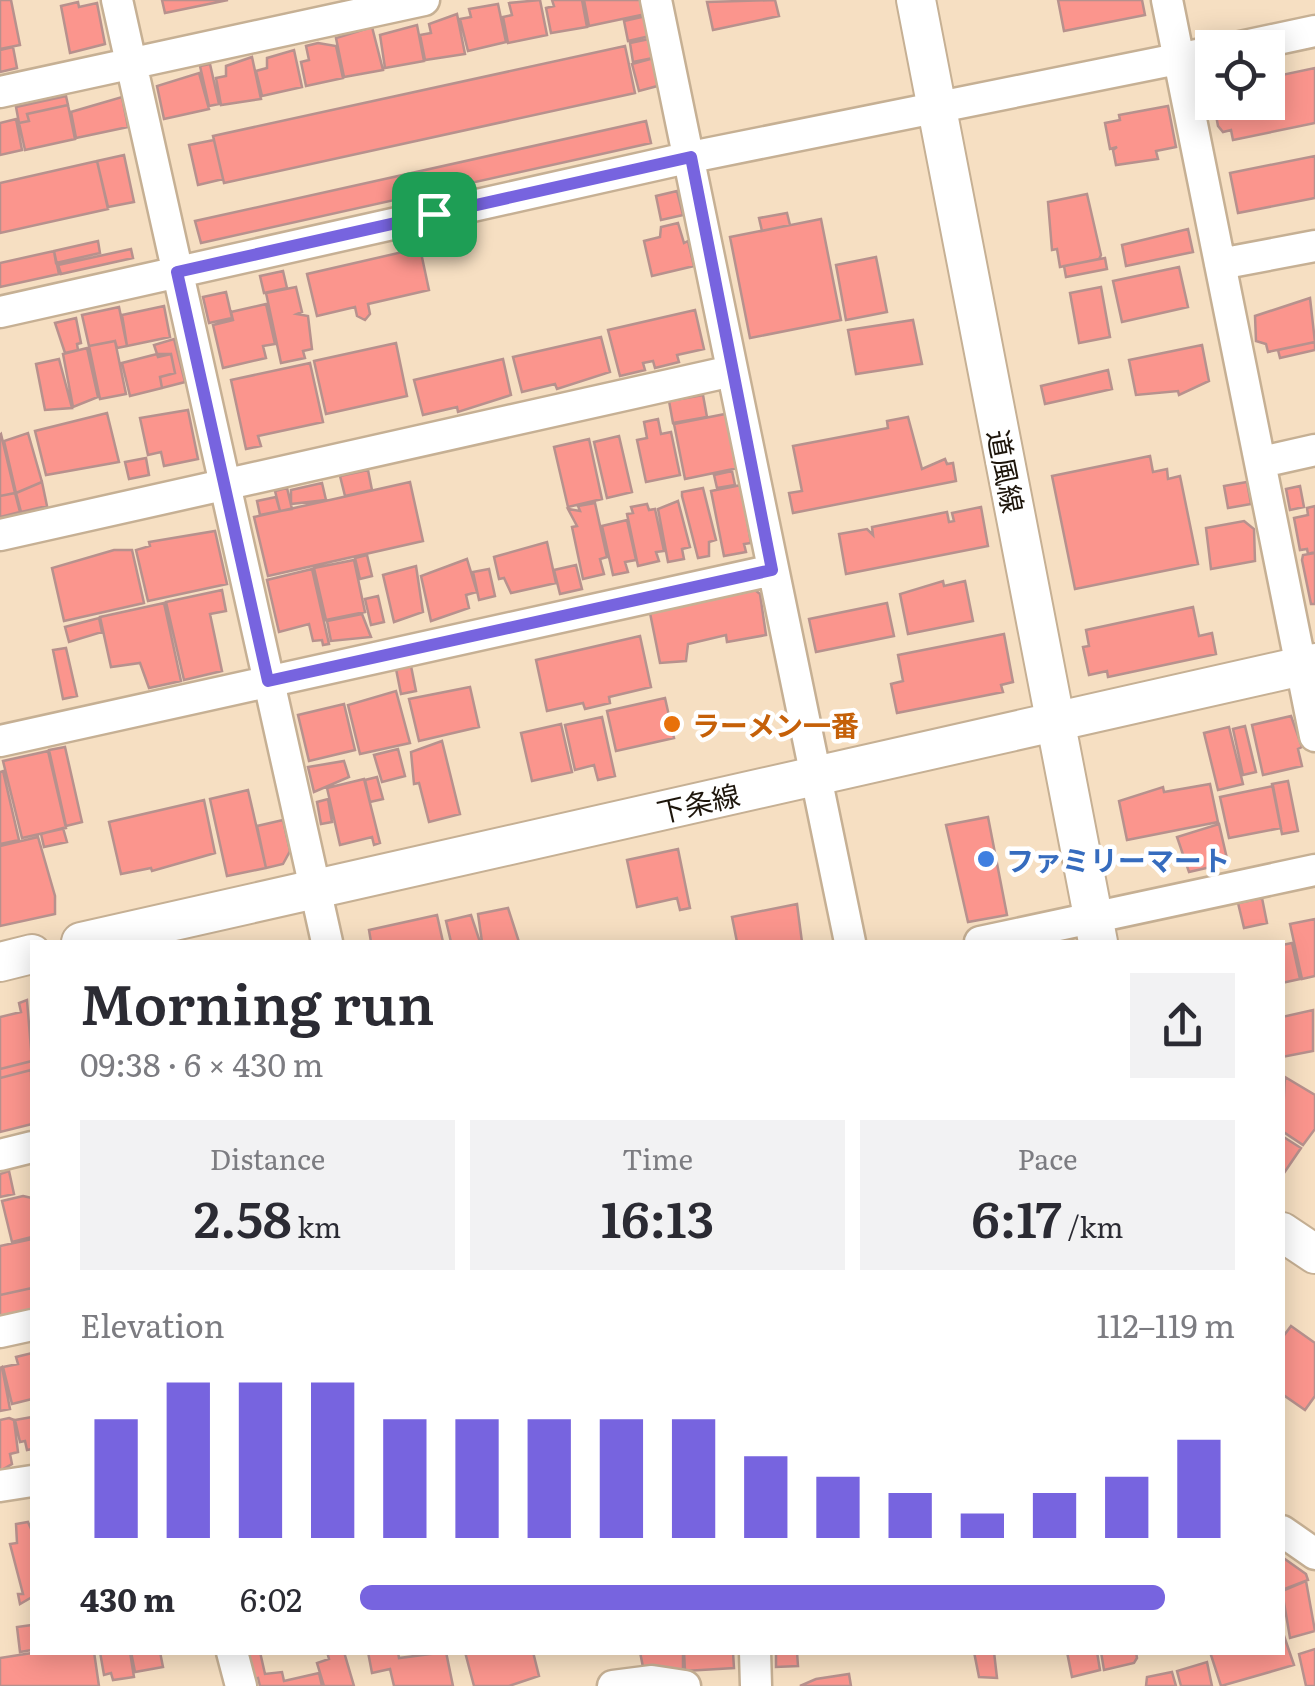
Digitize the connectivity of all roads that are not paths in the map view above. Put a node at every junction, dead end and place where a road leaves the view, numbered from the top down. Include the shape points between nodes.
1 (117, 0) edge
2 (424, 0) edge
3 (656, 0) edge
4 (916, 0) edge
5 (1168, 0) edge
6 (1315, 31) edge
7 (1285, 37) edge
8 (1195, 56) edge
9 (1178, 59) junction
10 (131, 64) junction
11 (0, 92) edge
12 (937, 106) junction
13 (691, 157) junction
14 (1315, 246) edge
15 (1220, 264) junction
16 (177, 272) junction
17 (0, 312) edge
18 (732, 371) junction
19 (1315, 450) edge
20 (1262, 462) junction
21 (225, 484) junction
22 (0, 535) edge
23 (772, 570) junction
24 (1308, 664) edge
25 (268, 681) junction
26 (1054, 722) junction
27 (1315, 736) edge
28 (0, 741) edge
29 (815, 776) junction
30 (1315, 870) edge
31 (314, 888) junction
32 (1094, 929) edge
33 (90, 940) edge
34 (327, 940) edge
35 (850, 940) edge
36 (998, 940) edge
37 (30, 954) edge
38 (0, 962) edge
39 (30, 1147) edge
40 (0, 1154) edge
41 (1285, 1234) edge
42 (1315, 1254) edge
43 (30, 1325) edge
44 (0, 1332) edge
45 (30, 1481) edge
46 (0, 1486) edge
47 (1285, 1533) edge
48 (1315, 1554) edge
49 (233, 1655) edge
50 (754, 1655) edge
51 (241, 1686) edge
52 (613, 1686) edge
53 (684, 1686) edge
54 (756, 1686) edge

1 - 10 street
2 - 10 street
3 - 13 street
4 - 12 street, 道風線
5 - 9 street
6 - 7 street
8 - 9 street
9 - 12 street
9 - 15 street
10 - 11 street
10 - 16 street
12 - 13 street
12 - 26 street, 道風線
13 - 16 street
13 - 18 street
14 - 15 street
15 - 20 street
16 - 17 street
16 - 21 street
18 - 21 street
18 - 23 street
19 - 20 street
20 - 24 street
21 - 22 street
21 - 25 street
23 - 25 street
23 - 29 street
24 - 26 street, 下条線
24 - 27 street
25 - 28 street
25 - 31 street
26 - 29 street, 下条線
26 - 32 street, 道風線
29 - 31 street, 下条線
29 - 35 street
30 - 32 street
31 - 33 street, 下条線
31 - 34 street
32 - 36 street
37 - 38 street
39 - 40 street
41 - 42 street
43 - 44 street
45 - 46 street
47 - 48 street
49 - 51 street
50 - 54 street
52 - 53 street

